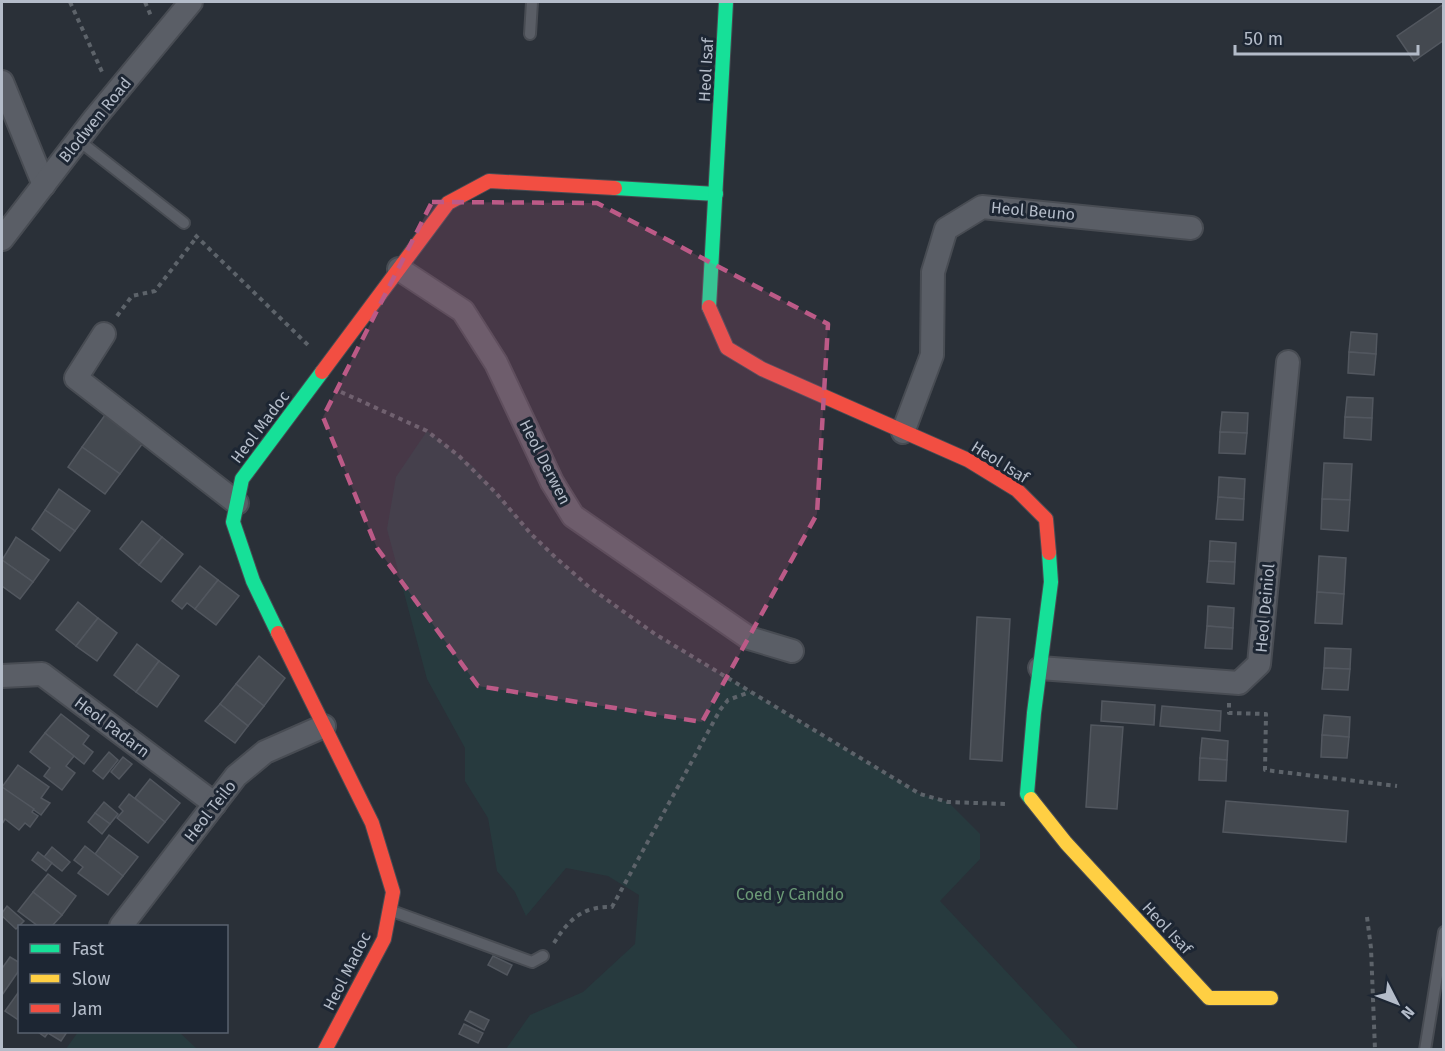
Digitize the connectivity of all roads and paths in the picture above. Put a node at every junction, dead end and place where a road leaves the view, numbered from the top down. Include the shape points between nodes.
1 (70, 2) edge
2 (191, 2) edge
3 (532, 2) edge
4 (726, 2) edge
5 (530, 34) dead end
6 (2, 82) edge
7 (113, 97) junction
8 (78, 140) junction
9 (44, 185) junction
10 (716, 194) junction
11 (184, 223) joint
12 (1191, 228) dead end
13 (197, 236) junction
14 (2, 239) edge
15 (399, 269) junction
16 (104, 334) joint
17 (1288, 362) dead end
18 (327, 364) junction
19 (316, 381) junction
20 (903, 432) junction
21 (237, 503) junction
22 (792, 651) dead end
23 (1040, 668) junction
24 (2, 676) edge
25 (1228, 682) junction
26 (751, 692) junction
27 (324, 726) junction
28 (1396, 786) dead end
29 (215, 804) junction
30 (1036, 806) junction
31 (390, 910) junction
32 (1367, 917) dead end
33 (123, 925) edge
34 (1443, 932) edge
35 (543, 956) joint
36 (1270, 998) dead end
37 (325, 1050) edge
38 (1375, 1050) edge
39 (1425, 1050) edge

1 - 7 path
2 - 7 street, Blodwen Road
3 - 5 lane
4 - 10 street, Heol Isaf
6 - 9 street
7 - 8 street, Blodwen Road
8 - 9 street, Blodwen Road
8 - 11 lane
9 - 14 street, Blodwen Road
10 - 15 street, Heol Madoc via 489,182 448,203
10 - 20 street, Heol Isaf via 709,307 727,348 762,369
11 - 13 path
12 - 20 street, Heol Beuno via 982,207 946,229 933,272 932,355
13 - 16 path via 155,291 132,296
13 - 18 path
15 - 18 street, Heol Madoc
15 - 22 street, Heol Derwen via 463,311 496,363 552,482 573,516 749,638
16 - 21 street via 76,378
17 - 25 street, Heol Deiniol via 1259,664 1239,682
18 - 19 street, Heol Madoc
19 - 21 street, Heol Madoc via 242,480
19 - 26 path via 427,431 459,456 531,534 589,587 655,634
20 - 23 street, Heol Isaf via 968,460 1017,490 1046,519 1051,582
21 - 27 street, Heol Madoc via 233,522 253,581
23 - 25 street
23 - 30 street, Heol Isaf via 1027,794
24 - 29 street, Heol Padarn via 42,674
25 - 28 path via 1229,712 1266,714 1266,771
26 - 30 path via 920,794 948,802
26 - 35 path via 728,700 720,710 612,907 596,906 574,919
27 - 29 street, Heol Teilo via 266,752 236,776
27 - 31 street, Heol Madoc via 372,823 393,892
29 - 33 street, Heol Teilo
30 - 36 street, Heol Isaf via 1209,998
31 - 35 lane via 532,962
31 - 37 street, Heol Madoc via 384,939
32 - 38 path
34 - 39 lane

